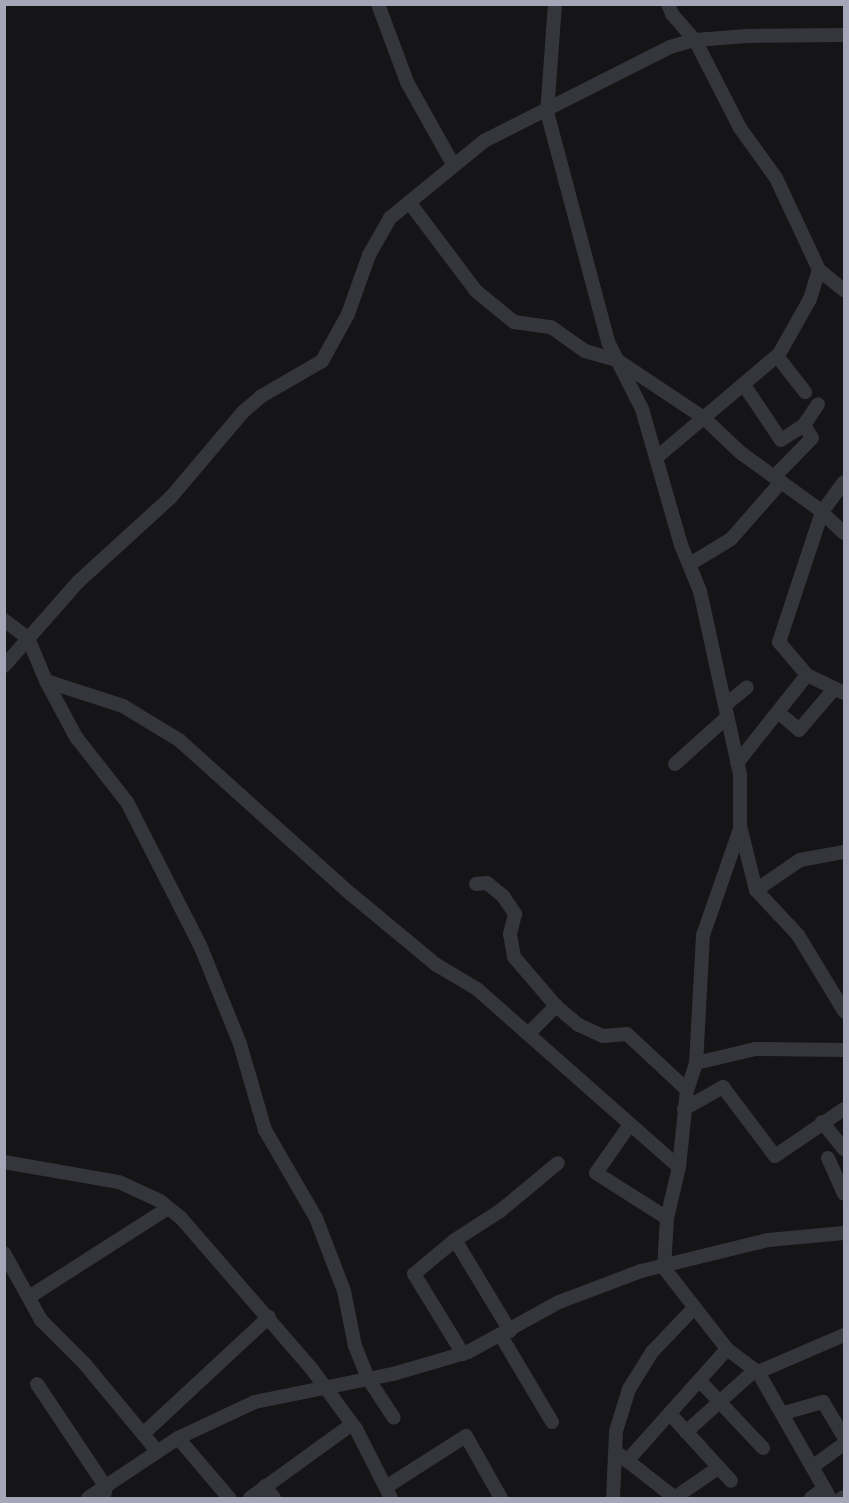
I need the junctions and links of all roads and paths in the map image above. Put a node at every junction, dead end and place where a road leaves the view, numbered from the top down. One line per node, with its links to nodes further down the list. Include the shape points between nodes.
1 (378, 4): 7 (street, via 407,82)
2 (555, 4): 6 (street)
3 (668, 4): 5 (street)
4 (844, 35): 5 (street, via 787,33)
5 (695, 39): 6 (street, via 670,47); 9 (street, via 740,128 776,178)
6 (547, 112): 7 (street, via 484,141); 12 (street, via 608,342)
7 (453, 166): 8 (street)
8 (408, 202): 12 (street, via 476,291 514,322 551,327 585,351); 25 (street, via 390,218 369,255 348,314 322,361 260,397 243,412 171,497 78,582)
9 (819, 270): 10 (street); 11 (street, via 810,299)
10 (844, 290)
11 (777, 356): 13 (street); 14 (street)
12 (617, 360): 16 (street); 18 (street, via 642,409)
13 (744, 385): 16 (street); 17 (street, via 781,440)
14 (805, 392)
15 (818, 404): 17 (street)
16 (704, 418): 18 (street); 19 (street, via 741,453)
17 (804, 425): 19 (street, via 812,438)
18 (656, 458): 23 (street)
19 (778, 479): 21 (street); 23 (street, via 731,539)
20 (844, 482): 21 (street)
21 (822, 512): 22 (street); 27 (street, via 779,642)
22 (844, 533)
23 (690, 564): 31 (street, via 700,591)
24 (4, 621): 25 (street)
25 (28, 638): 26 (street); 28 (street)
26 (4, 666)
27 (807, 675): 30 (street); 32 (street)
28 (46, 681): 41 (street, via 123,706 179,740 352,895 435,964 477,989); 69 (street, via 75,737 127,802 200,945 240,1044 265,1130 320,1229 344,1291 355,1346)
29 (747, 687): 31 (street)
30 (840, 690): 32 (street, via 799,730)
31 (725, 712): 33 (street); 34 (street)
32 (779, 713): 33 (street)
33 (737, 763): 35 (street)
34 (675, 764)
35 (740, 829): 38 (street); 43 (street, via 703,935)
36 (844, 852): 38 (street, via 800,861)
37 (476, 884): 39 (street, via 487,883 503,896 515,914 510,934 514,957)
38 (756, 890): 40 (street, via 798,935)
39 (555, 1006): 41 (street); 44 (street, via 579,1025 603,1036 627,1035)
40 (844, 1011)
41 (528, 1034): 48 (street)
42 (844, 1050): 43 (street, via 755,1049)
43 (696, 1063): 44 (street)
44 (687, 1090): 45 (street)
45 (684, 1109): 47 (street, via 723,1087 775,1156); 53 (street)
46 (844, 1109): 47 (street)
47 (822, 1122): 49 (street)
48 (629, 1126): 53 (street); 56 (street, via 596,1173)
49 (844, 1149)
50 (828, 1158): 54 (street)
51 (4, 1162): 55 (street, via 118,1182 142,1191)
52 (558, 1163): 58 (street, via 500,1211)
53 (679, 1167): 56 (street)
54 (843, 1185)
55 (168, 1208): 61 (street); 63 (street)
56 (667, 1218): 60 (street)
57 (844, 1233): 60 (street, via 768,1240)
58 (455, 1240): 64 (street); 67 (street, via 414,1274)
59 (4, 1253): 61 (street)
60 (664, 1268): 62 (street); 64 (street, via 641,1271 559,1302)
61 (29, 1297): 80 (street, via 41,1320 84,1363)
62 (694, 1308): 66 (street); 86 (street, via 652,1352 629,1389 616,1431)
63 (269, 1317): 72 (street); 80 (street)
64 (505, 1334): 67 (street); 77 (street)
65 (844, 1335): 68 (street)
66 (727, 1349): 68 (street); 70 (street)
67 (463, 1354): 69 (street)
68 (757, 1371): 73 (street); 74 (street)
69 (369, 1380): 72 (street); 76 (street)
70 (700, 1381): 73 (street); 75 (street)
71 (37, 1384): 92 (street)
72 (324, 1387): 78 (street); 82 (street, via 255,1402)
73 (720, 1401): 79 (street); 84 (street)
74 (784, 1413): 81 (street, via 823,1402); 88 (street)
75 (671, 1415): 79 (street); 87 (street)
76 (394, 1418)
77 (552, 1422)
78 (351, 1425): 91 (street); 93 (street, via 373,1456)
79 (686, 1432): 89 (street)
80 (143, 1434): 85 (street)
81 (844, 1437)
82 (178, 1438): 85 (street); 96 (street)
83 (844, 1444): 88 (street)
84 (763, 1448)
85 (157, 1451): 92 (street)
86 (615, 1452): 87 (street); 100 (street)
87 (627, 1461): 101 (street)
88 (812, 1467): 94 (street)
89 (718, 1468): 90 (street); 101 (street)
90 (731, 1482)
91 (265, 1486): 97 (street); 98 (street)
92 (105, 1493): 95 (street)
93 (389, 1493): 99 (street, via 466,1436)
94 (827, 1494): 102 (street)
95 (88, 1498)
96 (229, 1498)
97 (250, 1498)
98 (274, 1498)
99 (501, 1498)
100 (613, 1498)
101 (674, 1498)
102 (811, 1498)

